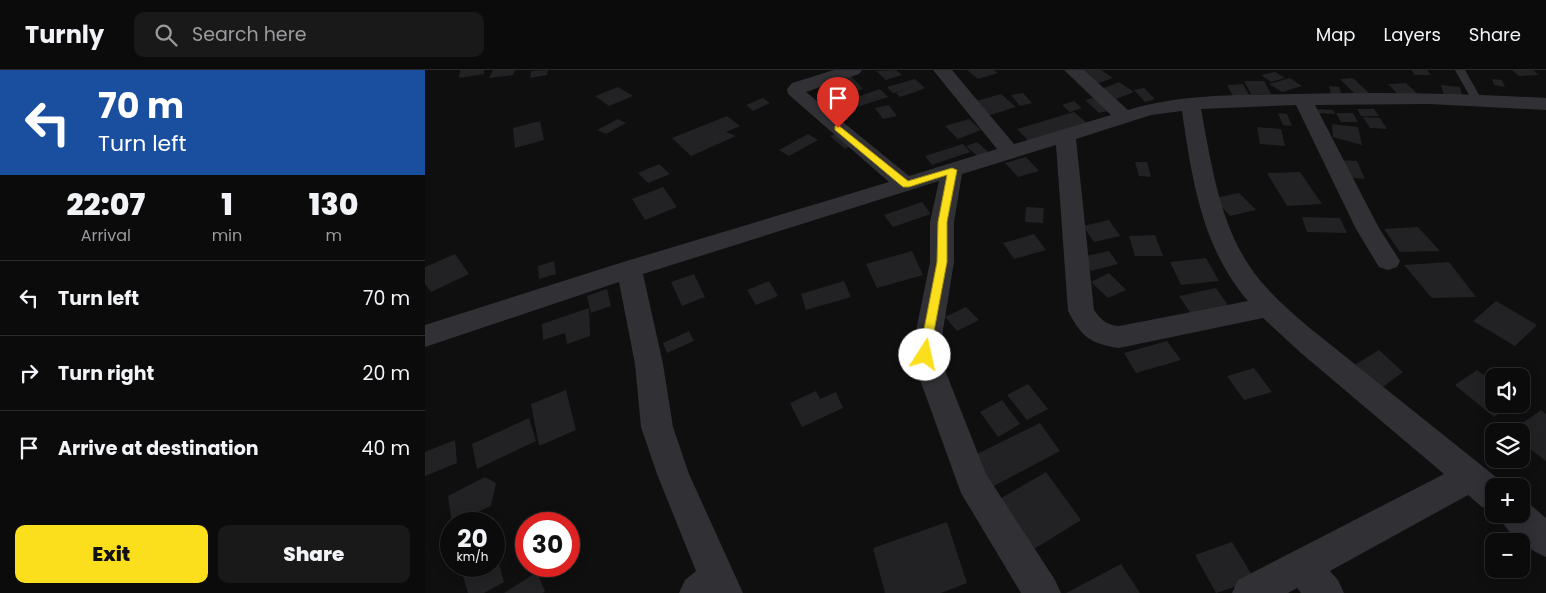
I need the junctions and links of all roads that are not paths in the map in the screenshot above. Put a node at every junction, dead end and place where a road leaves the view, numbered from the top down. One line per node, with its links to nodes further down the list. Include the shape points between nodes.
1 (853, 70): 13 (street, via 799,87 797,94)
2 (942, 70): 11 (street)
3 (1073, 70): 9 (street)
4 (1460, 70): 6 (lane)
5 (1303, 99): 6 (street); 7 (street); 14 (street, via 1368,229)
6 (1477, 100): 8 (street)
7 (1191, 104): 9 (street); 16 (street, via 1204,187 1217,228 1232,259)
8 (1546, 104)
9 (1124, 116): 10 (street)
10 (1065, 135): 11 (street); 16 (street, via 1081,311 1089,326 1103,335 1119,336)
11 (1010, 152): 12 (street)
12 (952, 170): 13 (street); 23 (street, via 942,222 942,262 925,355 973,482)
13 (906, 185): 15 (street)
14 (1388, 261)
15 (629, 269): 17 (street); 22 (street, via 649,364 657,427)
16 (1269, 307): 18 (street)
17 (425, 336)
18 (1482, 486): 21 (street)
19 (1526, 523): 20 (street)
20 (1546, 540)
21 (1301, 566): 24 (street); 25 (street)
22 (713, 588)
23 (1042, 593)
24 (1251, 593)
25 (1325, 593)

